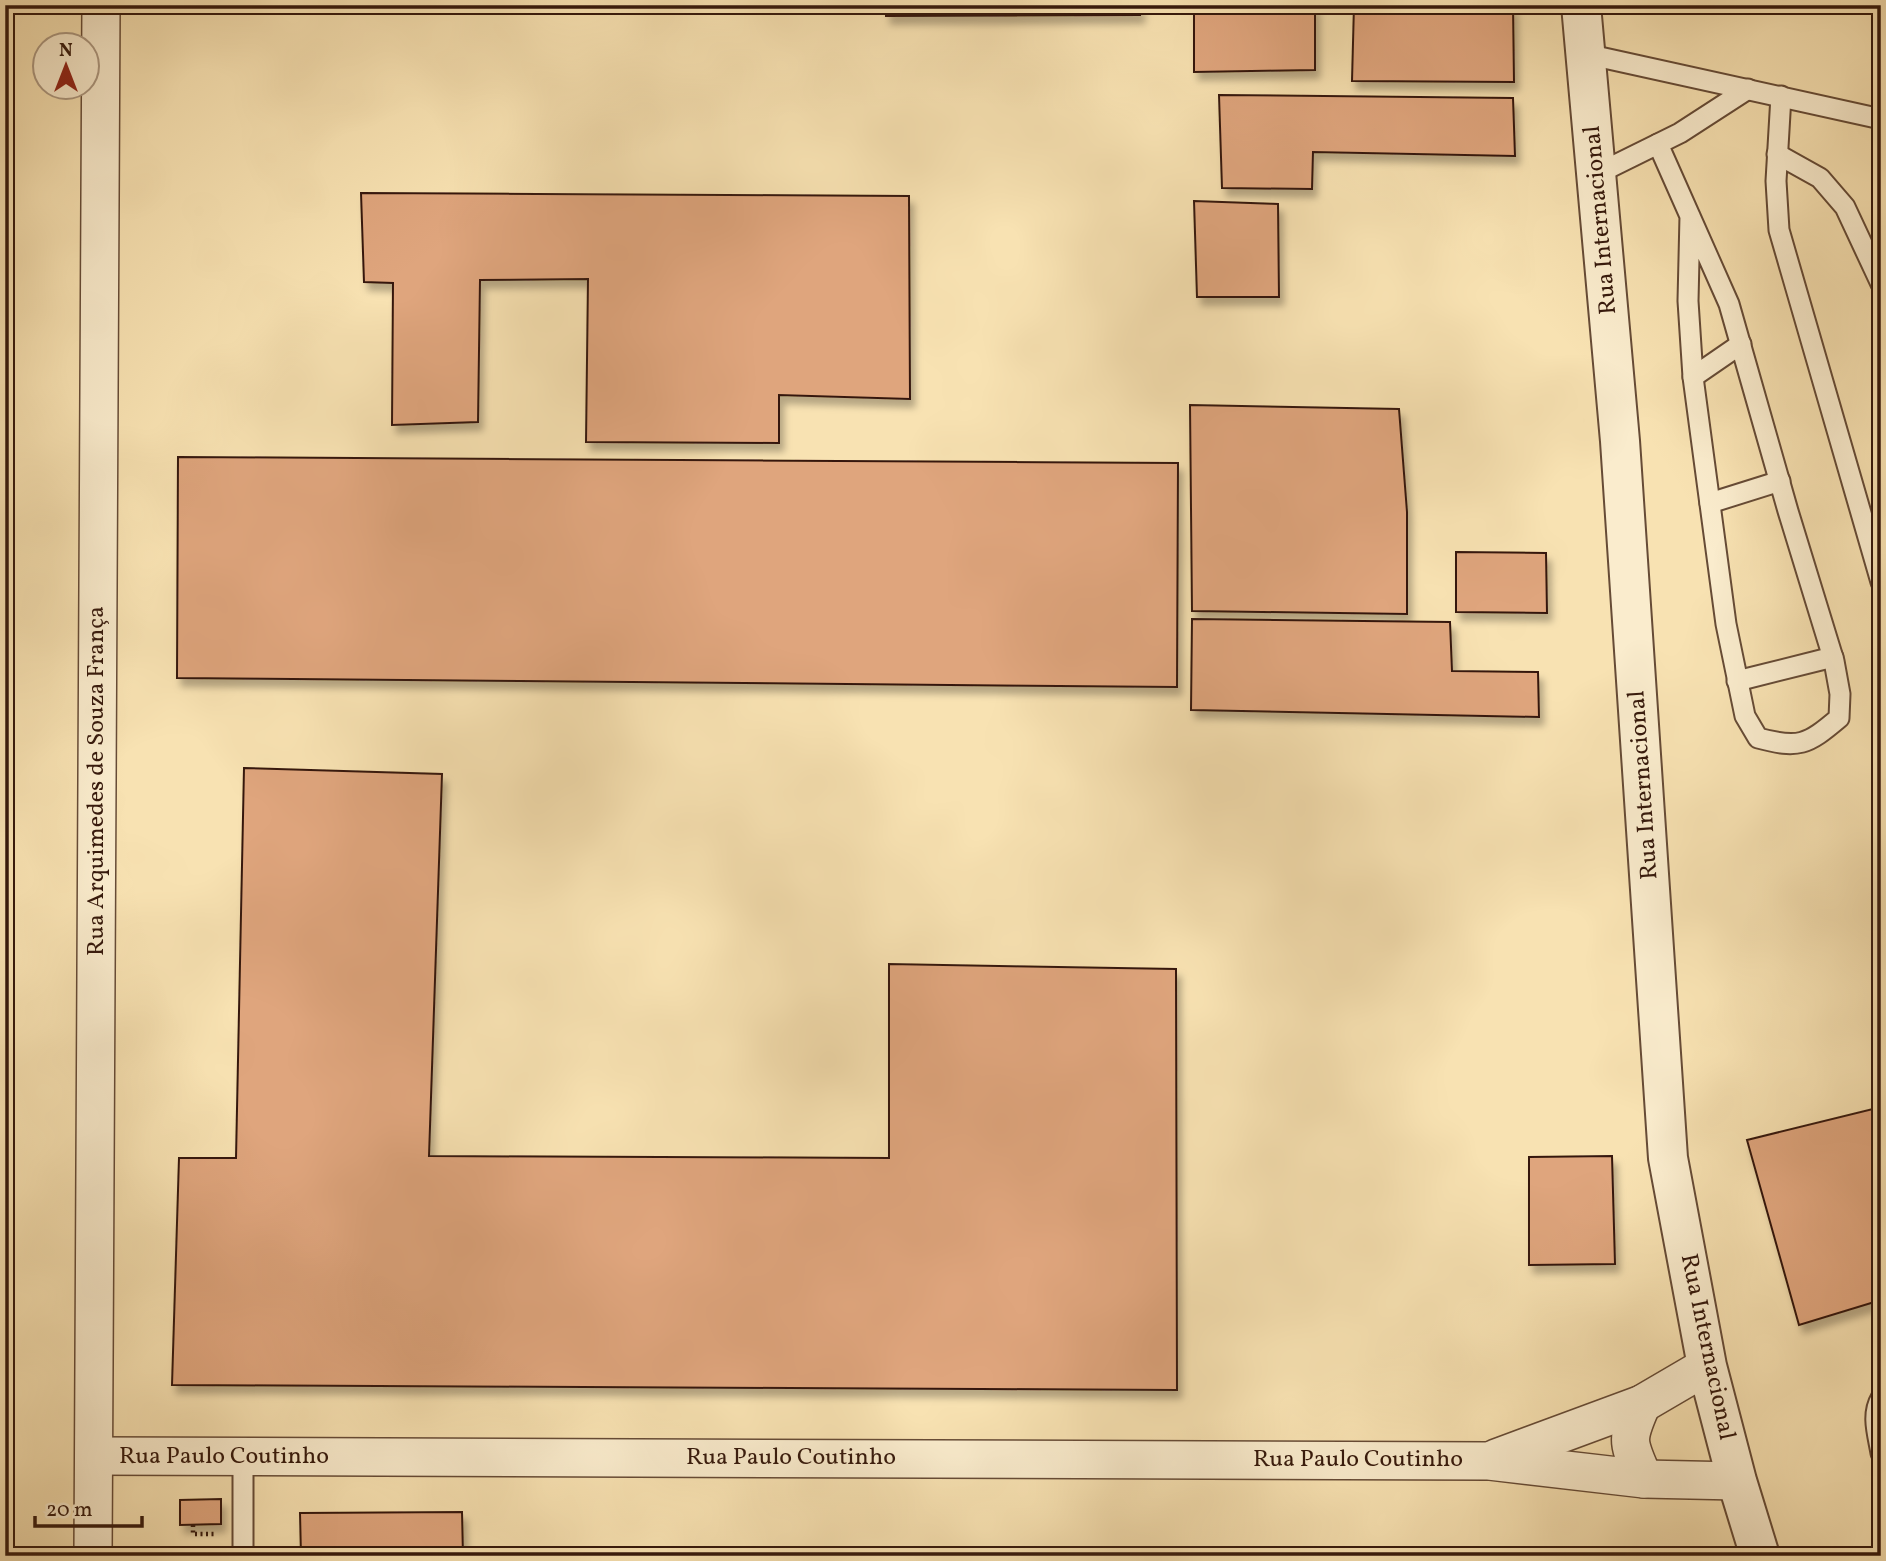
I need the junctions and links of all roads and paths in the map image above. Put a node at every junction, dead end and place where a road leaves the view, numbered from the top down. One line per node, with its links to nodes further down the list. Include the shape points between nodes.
1 (101, 5): 23 (street, Rua Arquimedes de Souza França)
2 (1581, 5): 3 (street, Rua Internacional)
3 (1586, 54): 4 (lane); 9 (street, Rua Internacional)
4 (1748, 89): 5 (lane); 7 (lane)
5 (1781, 96): 6 (lane); 8 (lane)
6 (1881, 119)
7 (1658, 144): 9 (lane); 10 (lane)
8 (1777, 154): 11 (lane, via 1820,178 1845,207); 16 (lane, via 1779,230)
9 (1597, 174): 19 (street, Rua Internacional, via 1620,441 1668,1158)
10 (1690, 216): 12 (lane, via 1729,304); 13 (lane, via 1688,301)
11 (1880, 280)
12 (1741, 344): 13 (lane); 14 (lane)
13 (1693, 377): 15 (lane)
14 (1780, 481): 15 (lane); 17 (lane)
15 (1710, 503): 18 (lane)
16 (1881, 582)
17 (1833, 657): 18 (lane); 18 (lane, via 1839,718 1813,740 1783,745 1758,738 1745,716)
18 (1737, 681)
19 (1707, 1366): 21 (street, Rua Paulo Coutinho); 27 (street, Rua Internacional)
20 (1881, 1398): 22 (lane, via 1875,1423)
21 (1642, 1404): 25 (street, Rua Paulo Coutinho); 26 (street, via 1629,1438)
22 (1881, 1453)
23 (94, 1456): 24 (street, Rua Paulo Coutinho); 30 (street, Rua Arquimedes de Souza França)
24 (243, 1457): 25 (street, Rua Paulo Coutinho); 31 (lane)
25 (1489, 1461): 26 (street, Rua Paulo Coutinho)
26 (1644, 1479): 27 (street, Rua Paulo Coutinho)
27 (1737, 1481): 32 (street, Rua Internacional)
28 (193, 1525): 29 (path, via 193,1534 215,1534)
29 (215, 1544)
30 (93, 1556)
31 (243, 1556)
32 (1760, 1556)

